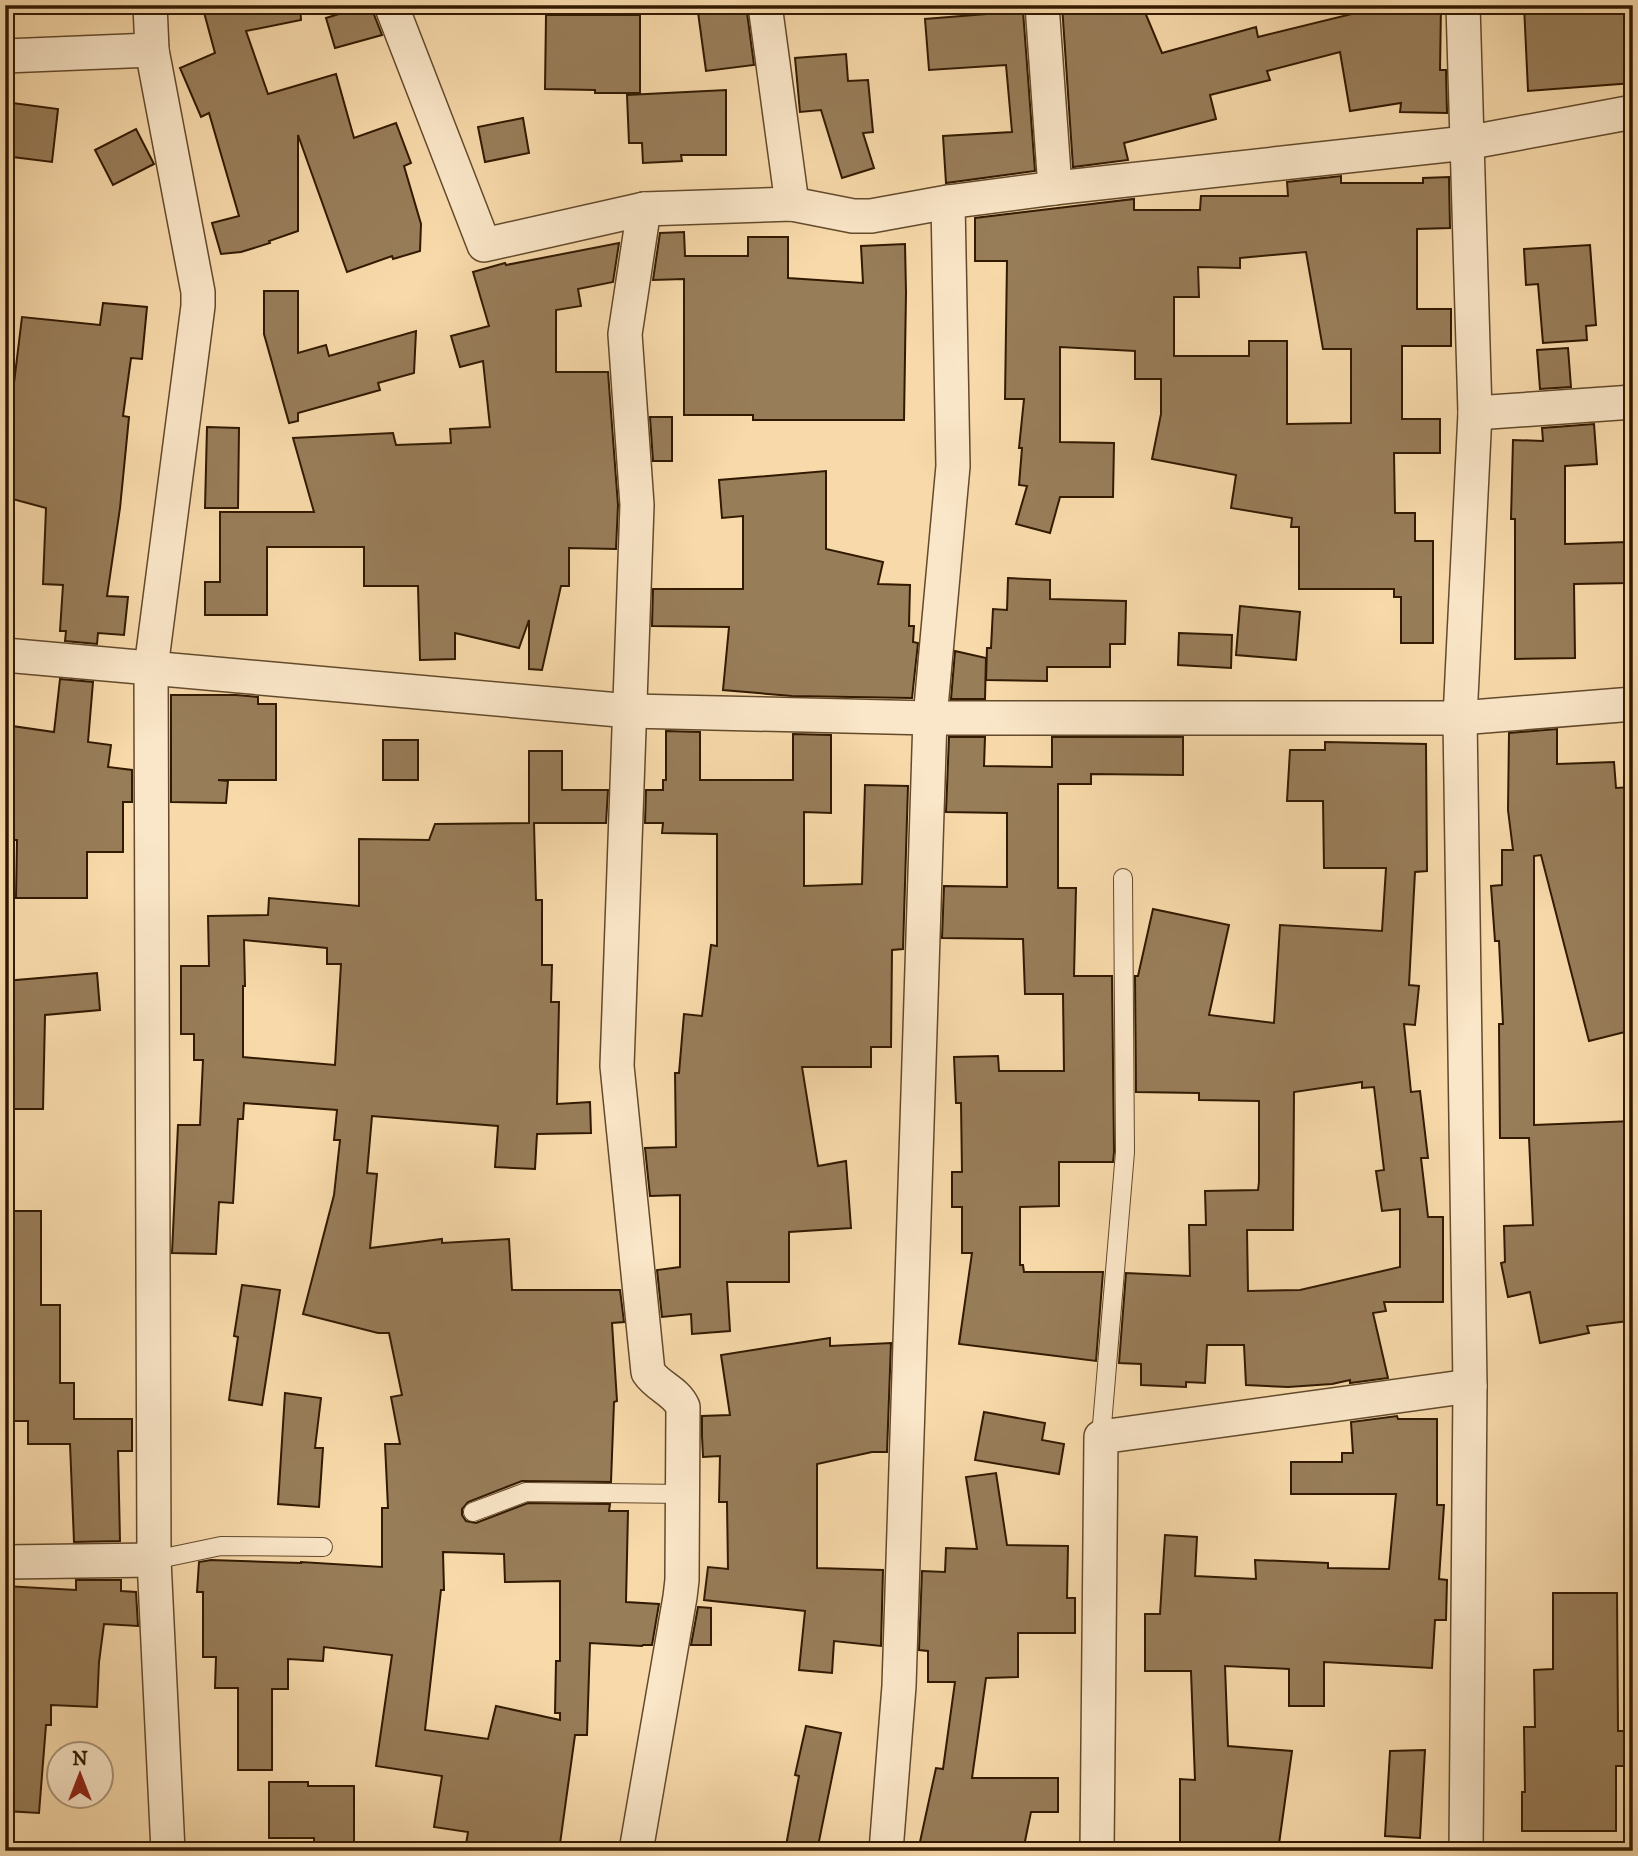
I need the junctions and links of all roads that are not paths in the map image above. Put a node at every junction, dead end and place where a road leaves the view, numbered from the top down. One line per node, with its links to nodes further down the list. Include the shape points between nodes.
1 (150, 5): 6 (street)
2 (391, 5): 13 (street, via 484,245)
3 (765, 5): 12 (street)
4 (1042, 5): 10 (street)
5 (1463, 5): 9 (street)
6 (152, 50): 7 (street); 17 (street, via 198,306)
7 (5, 56)
8 (1633, 112): 9 (street)
9 (1466, 143): 10 (street); 15 (street)
10 (1055, 188): 11 (street)
11 (948, 202): 12 (street, via 871,216); 20 (street, via 953,466)
12 (792, 204): 13 (street)
13 (644, 209): 19 (street, via 625,334 637,505)
14 (1633, 402): 15 (street)
15 (1475, 413): 21 (street)
16 (5, 655): 17 (street)
17 (151, 668): 19 (street); 28 (street)
18 (1633, 704): 21 (street)
19 (630, 711): 20 (street); 25 (street, via 617,1066 648,1373 683,1407)
20 (930, 718): 21 (street); 32 (street, via 899,1686)
21 (1460, 718): 23 (street)
22 (1123, 878): 24 (lane, via 1125,1152)
23 (1470, 1386): 24 (street); 34 (street)
24 (1101, 1437): 33 (street)
25 (683, 1494): 26 (lane, via 526,1492); 31 (street, via 680,1597)
26 (472, 1512)
27 (323, 1547): 28 (lane, via 221,1546)
28 (154, 1560): 29 (street); 30 (street)
29 (5, 1562)
30 (168, 1851)
31 (636, 1851)
32 (886, 1851)
33 (1097, 1851)
34 (1466, 1851)

